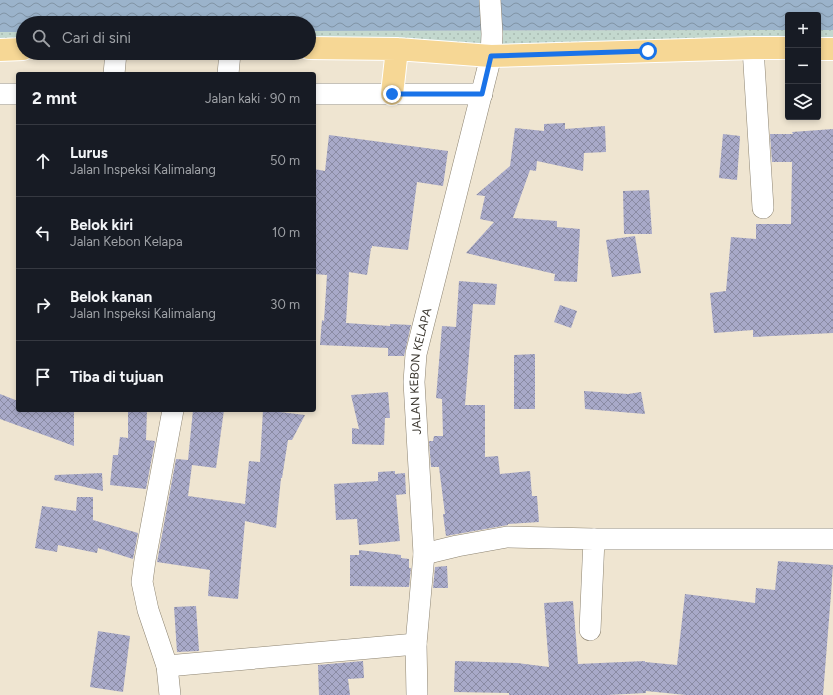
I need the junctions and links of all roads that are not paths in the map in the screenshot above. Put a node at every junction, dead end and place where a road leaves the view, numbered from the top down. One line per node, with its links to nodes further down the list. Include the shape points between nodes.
1 (490, 0): 2 (street, JALAN KEBON KELAPA)
2 (491, 45): 4 (main road); 6 (main road); 19 (street, JALAN KEBON KELAPA)
3 (316, 48): 6 (main road)
4 (753, 48): 5 (main road); 20 (street)
5 (785, 48)
6 (397, 49): 18 (main road)
7 (821, 49): 8 (main road)
8 (833, 49)
9 (0, 50): 10 (main road)
10 (16, 50)
11 (115, 60): 13 (street)
12 (229, 60): 14 (street)
13 (114, 72)
14 (228, 72)
15 (0, 94): 16 (street)
16 (16, 94)
17 (316, 94): 18 (street)
18 (392, 94): 19 (street)
19 (482, 94): 24 (street, JALAN KEBON KELAPA, via 416,354 414,382)
20 (763, 208)
21 (173, 412): 27 (street, via 142,582 148,610)
22 (594, 539): 23 (street); 24 (street, via 507,537); 25 (street)
23 (833, 539)
24 (424, 554): 26 (street, JALAN KEBON KELAPA)
25 (590, 630)
26 (416, 644): 27 (street); 29 (street, JALAN KEBON KELAPA)
27 (167, 666): 28 (street)
28 (170, 695)
29 (417, 695)

